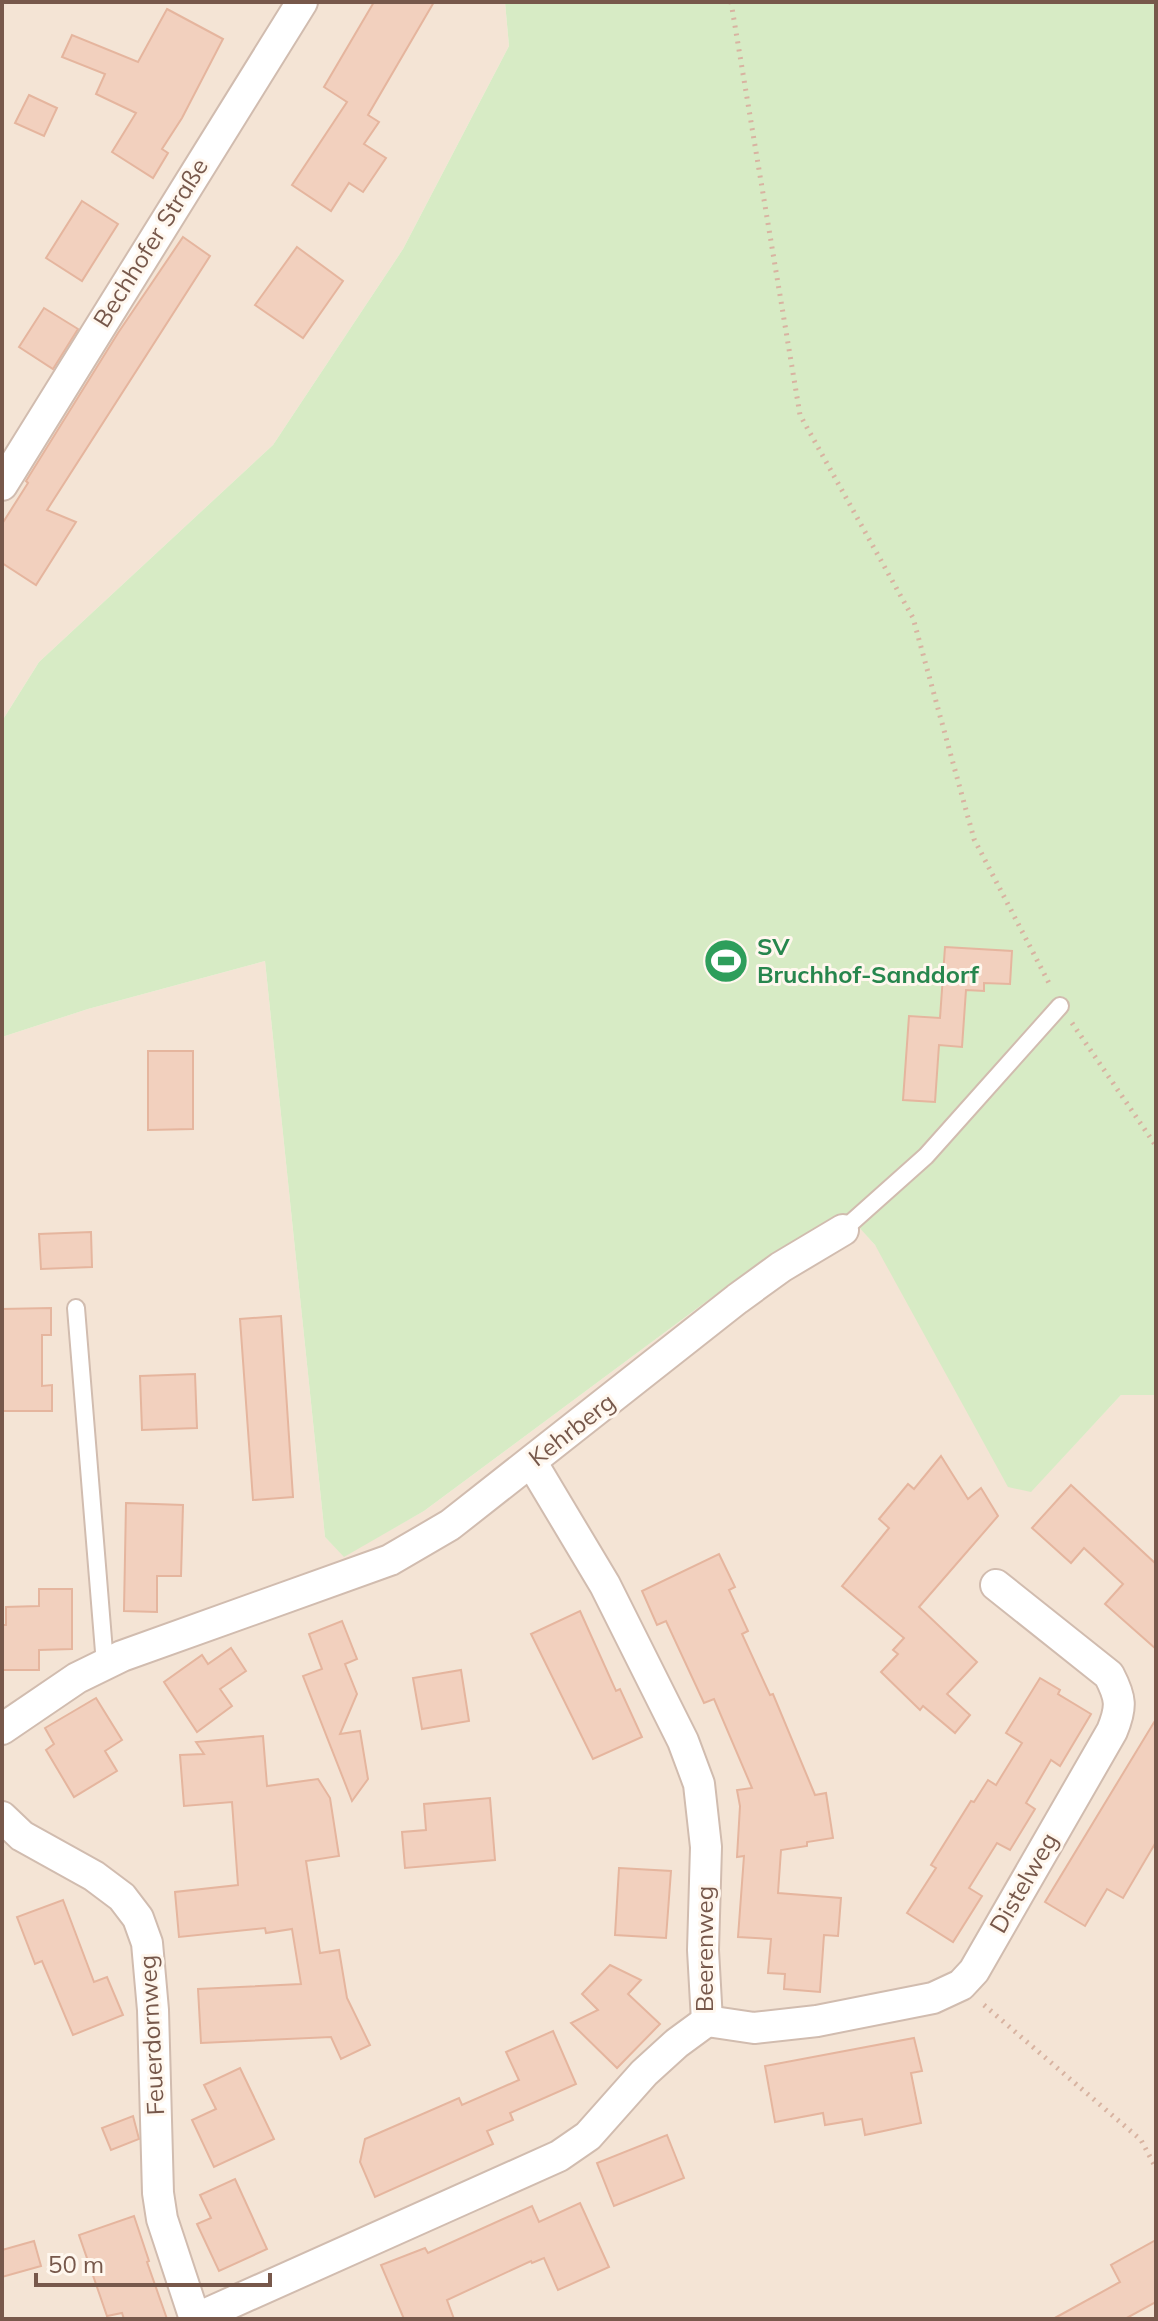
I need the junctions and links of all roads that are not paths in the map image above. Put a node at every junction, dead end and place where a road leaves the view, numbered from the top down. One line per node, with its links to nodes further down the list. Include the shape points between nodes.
1 (302, 2): 2 (street, Bechhofer Straße)
2 (2, 485)
3 (1060, 1006): 4 (lane, Kehrberg, via 926,1156)
4 (843, 1230): 6 (street, Kehrberg, via 737,1299)
5 (76, 1308): 8 (lane)
6 (532, 1463): 8 (street, Kehrberg, via 450,1525 390,1560); 11 (street, Beerenweg, via 605,1585 699,1784 706,1847)
7 (996, 1585): 11 (street, Distelweg, via 1109,1675 1120,1712 974,1971 961,1985 933,1998 817,2021 754,2028)
8 (105, 1664): 9 (street, Kehrberg)
9 (2, 1729)
10 (2, 1817): 12 (street, Feuerdornweg, via 22,1836 94,1876 122,1897 138,1918 147,1943 153,2010 160,2206)
11 (707, 2021): 12 (street, Beerenweg, via 644,2073 588,2136 559,2156)
12 (195, 2319)

